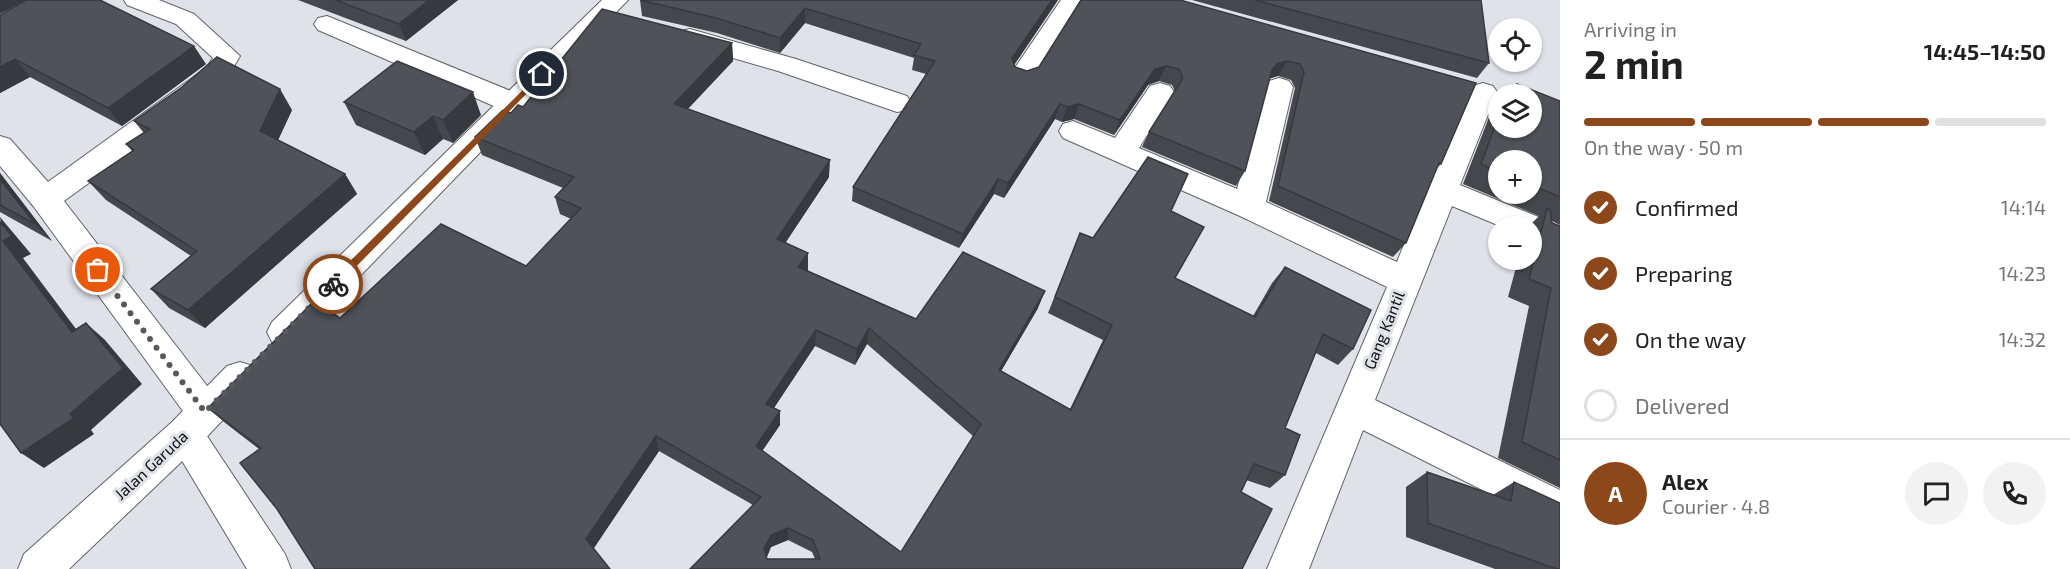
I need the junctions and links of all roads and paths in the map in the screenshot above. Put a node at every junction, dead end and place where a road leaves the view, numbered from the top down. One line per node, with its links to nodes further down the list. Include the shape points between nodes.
1 (136, 0): 16 (street, via 185,19 226,56 216,74 185,99)
2 (1073, 0): 6 (street)
3 (615, 13): 10 (street, Jalan Garuda)
4 (327, 24): 10 (street)
5 (665, 31): 11 (street, via 787,65)
6 (1023, 75)
7 (1279, 87): 17 (street, via 1251,194)
8 (1481, 91): 15 (street, Gang Kantil)
9 (1160, 92): 14 (street)
10 (513, 103): 23 (street, Jalan Garuda)
11 (897, 103)
12 (1073, 131): 14 (street)
13 (0, 146): 16 (street)
14 (1121, 152): 17 (street)
15 (1441, 189): 18 (street); 21 (street, Gang Kantil)
16 (45, 199): 23 (street)
17 (1251, 208): 21 (street)
18 (1505, 216)
19 (1542, 232): 20 (street)
20 (1560, 239)
21 (1404, 280): 22 (street, Gang Kantil)
22 (1353, 407): 24 (street); 27 (street, Gang Kantil)
23 (195, 423): 25 (street, Jalan Garuda); 26 (street)
24 (1560, 510)
25 (39, 569)
26 (270, 569)
27 (1288, 569)

